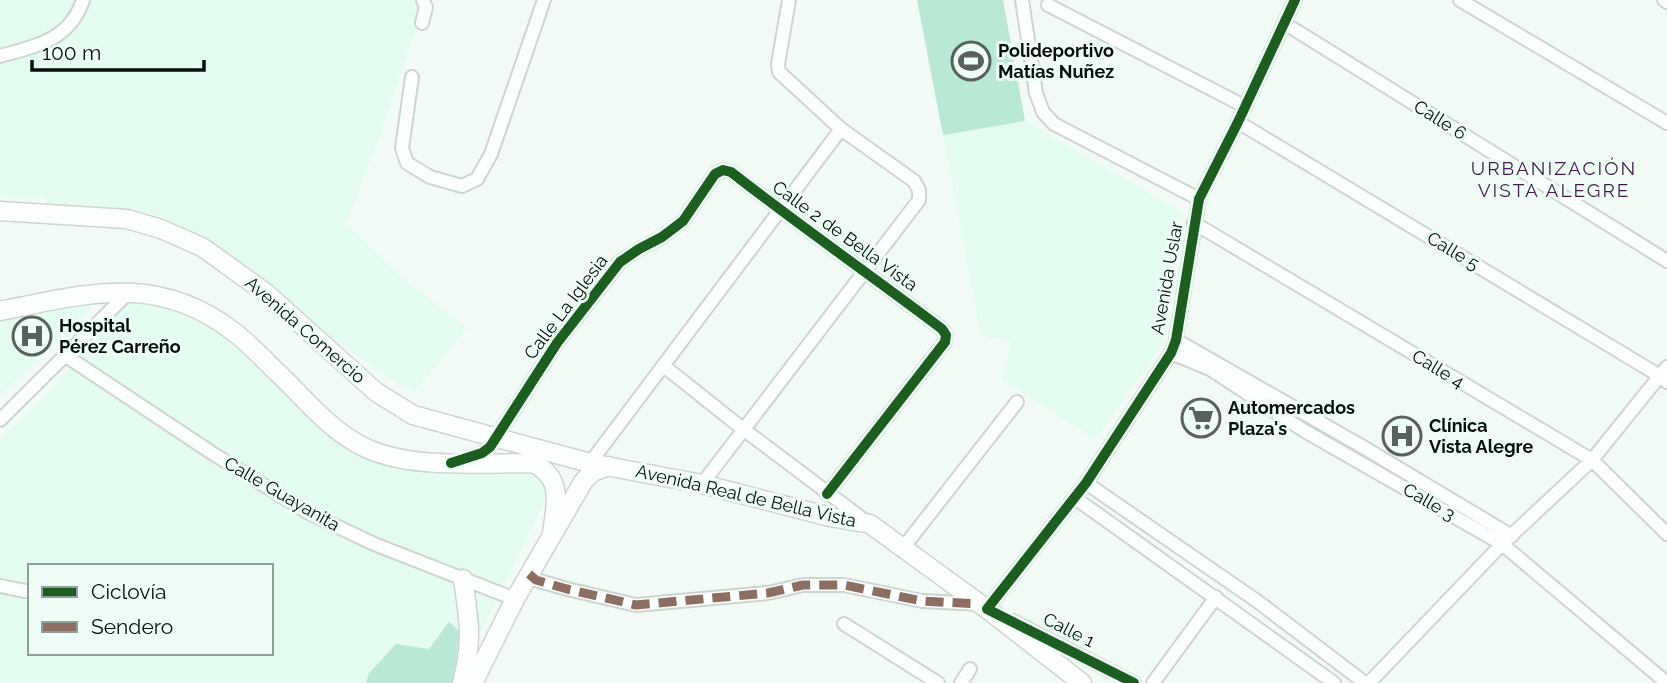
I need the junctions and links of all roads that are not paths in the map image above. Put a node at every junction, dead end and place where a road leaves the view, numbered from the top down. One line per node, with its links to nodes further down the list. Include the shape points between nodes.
1 (83, 0): 11 (street, via 71,24 56,38)
2 (423, 0): 9 (street)
3 (544, 0): 12 (street, via 491,154 469,184 430,177 407,163 402,148)
4 (789, 0): 16 (street, via 779,72)
5 (1022, 0): 18 (street, via 1043,112 1054,124)
6 (1295, 0): 10 (street, Avenida Uslar)
7 (1460, 0): 15 (street)
8 (1048, 5): 13 (street)
9 (422, 23)
10 (1284, 23): 13 (street, Avenida Uslar); 22 (street, Calle 6)
11 (0, 56)
12 (412, 77)
13 (1244, 106): 14 (street, Avenida Uslar)
14 (1238, 122): 18 (street, Avenida Uslar); 30 (street, Calle 5)
15 (1667, 123)
16 (841, 129): 19 (street); 23 (street, via 914,181 919,190 919,201)
17 (715, 174): 19 (street, Calle 2 de Bella Vista, via 731,172); 34 (street, Calle La Iglesia, via 683,220 620,262 557,343)
18 (1199, 199): 21 (street, Avenida Uslar)
19 (779, 210): 23 (street, Calle 2 de Bella Vista); 29 (street)
20 (0, 211): 34 (main road, Avenida Comercio, via 127,219 186,239 248,278 384,397 413,415)
21 (1194, 223): 26 (street, Avenida Uslar); 35 (street, Calle 4)
22 (1667, 261)
23 (866, 271): 33 (street); 41 (street, Calle 2 de Bella Vista, via 942,329 945,342)
24 (131, 291): 25 (main road); 28 (street); 36 (main road, via 188,304 236,333 332,425 361,446 379,454)
25 (0, 311)
26 (1176, 340): 27 (street, Avenida Uslar); 46 (street, Calle 3, via 1363,447)
27 (1171, 353): 39 (street, Avenida Uslar); 46 (street, Calle 3, via 1210,369 1303,430)
28 (66, 356): 32 (street); 49 (street, Calle Guayanita, via 307,512)
29 (664, 367): 33 (street); 37 (street)
30 (1665, 375): 35 (street)
31 (1017, 402): 47 (street)
32 (0, 420)
33 (743, 429): 40 (street); 41 (street)
34 (494, 438): 36 (street, Calle La Iglesia, via 482,453); 37 (main road, Avenida Comercio)
35 (1592, 460): 45 (street, Calle 4); 46 (street)
36 (451, 463): 44 (main road, via 533,463 542,467 556,488)
37 (590, 463): 38 (main road, Avenida Comercio)
38 (609, 466): 40 (main road, Avenida Real de Bella Vista); 44 (main road, via 587,476)
39 (1086, 483): 42 (street, Avenida Uslar); 65 (street)
40 (702, 484): 43 (main road, Avenida Real de Bella Vista)
41 (827, 494): 43 (street)
42 (1075, 498): 52 (street); 54 (street, Avenida Uslar)
43 (870, 524): 47 (main road, Avenida Real de Bella Vista)
44 (552, 533): 48 (main road)
45 (1667, 534)
46 (1507, 540): 65 (street); 66 (street, Calle 3)
47 (904, 548): 54 (main road, Avenida Real de Bella Vista)
48 (529, 574): 53 (main road); 54 (street, via 536,580 636,605 768,593 803,585 844,585)
49 (463, 579): 53 (street, Calle Guayanita); 58 (main road, via 470,644)
50 (0, 586): 51 (street)
51 (24, 592)
52 (1216, 597): 63 (street); 64 (street)
53 (515, 600): 57 (main road)
54 (983, 606): 61 (main road, Avenida Real de Bella Vista); 62 (street, Calle 1)
55 (844, 624): 59 (street)
56 (970, 669): 60 (street)
57 (480, 678)
58 (462, 683)
59 (938, 683)
60 (961, 683)
61 (1082, 683)
62 (1134, 683)
63 (1153, 683)
64 (1334, 683)
65 (1367, 683)
66 (1667, 683)

